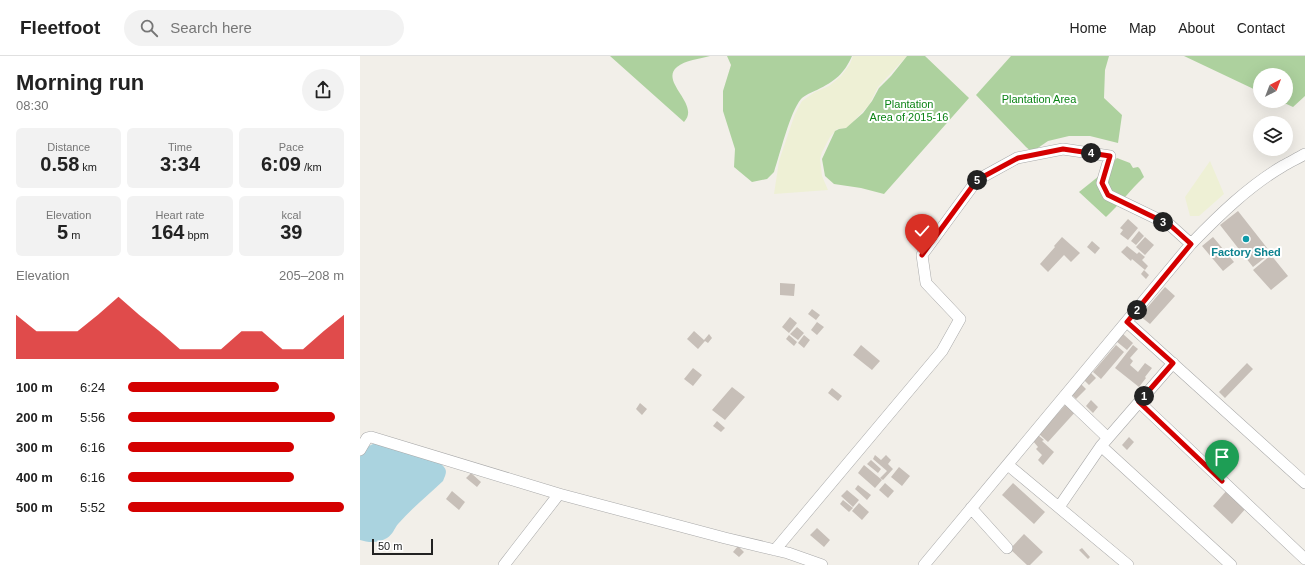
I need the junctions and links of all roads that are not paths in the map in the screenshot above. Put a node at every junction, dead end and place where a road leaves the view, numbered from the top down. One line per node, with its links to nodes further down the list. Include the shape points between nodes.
1 (1305, 154): 2 (street, via 1260,182)
2 (1191, 244): 3 (street); 15 (street, via 1170,225 1108,195 1102,183 1110,156 1063,149 1018,158 977,180 922,255 926,283 960,319 942,351)
3 (1127, 322): 4 (street); 5 (street)
4 (1173, 363): 6 (street); 10 (street)
5 (1065, 397): 7 (street); 9 (street)
6 (1139, 402): 7 (street); 16 (street)
7 (1105, 442): 12 (street); 21 (street)
8 (360, 450): 11 (street, via 367,438 371,437)
9 (1008, 465): 12 (street); 13 (street)
10 (1305, 483)
11 (559, 494): 15 (street); 17 (street)
12 (1059, 507): 20 (street)
13 (972, 508): 14 (street); 19 (street)
14 (1007, 548)
15 (775, 550): 18 (street)
16 (1305, 559)
17 (504, 565)
18 (822, 565)
19 (924, 565)
20 (1128, 565)
21 (1232, 565)

